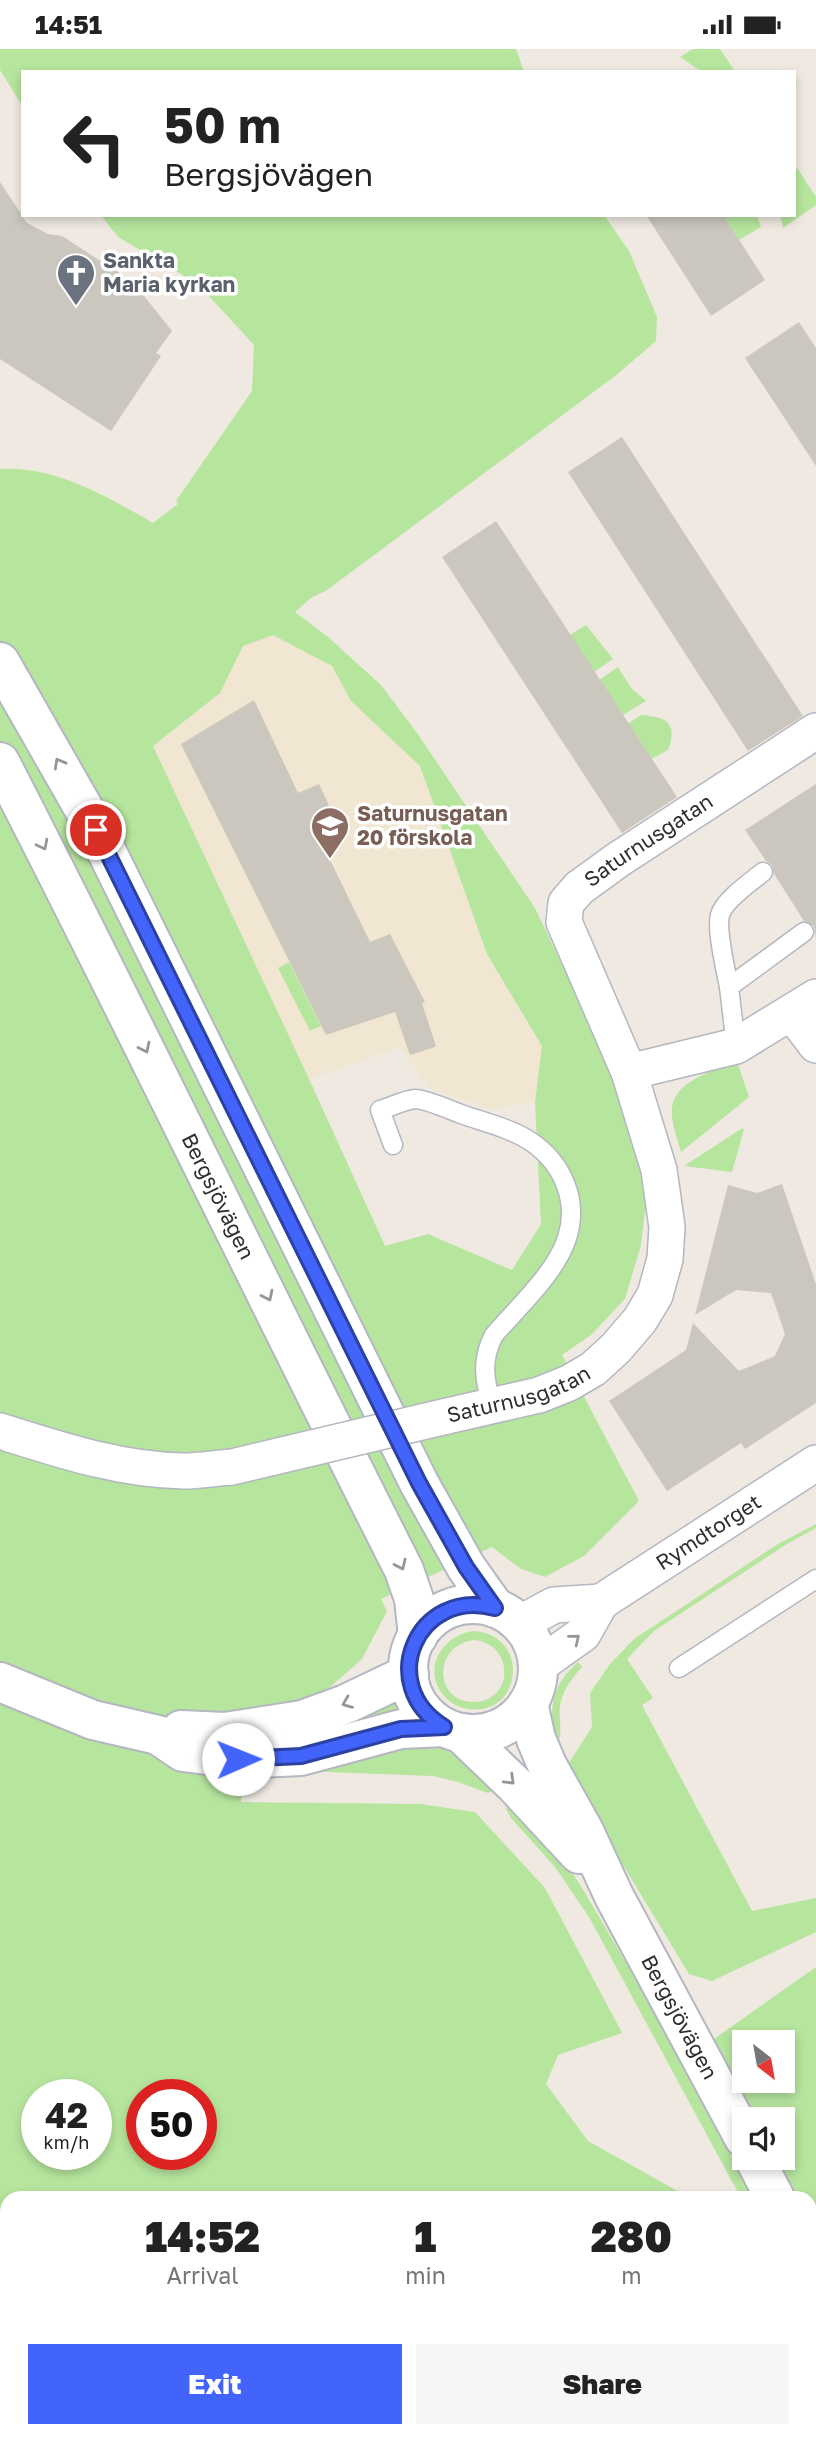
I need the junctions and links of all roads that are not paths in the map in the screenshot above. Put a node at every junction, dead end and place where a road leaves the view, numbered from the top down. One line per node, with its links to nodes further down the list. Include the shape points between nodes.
1 (0, 662): 17 (street, one-way to 1, via 466,1567 419,1483 96,830)
2 (816, 731): 10 (street, Saturnusgatan, via 619,859 566,903 564,922 571,944)
3 (0, 762): 18 (street, Bergsjövägen, one-way to 18, via 404,1570 414,1599)
4 (763, 872): 6 (lane, via 731,899 720,915)
5 (804, 932): 6 (lane)
6 (729, 987): 9 (lane)
7 (804, 1005): 8 (street); 9 (street)
8 (816, 1045)
9 (736, 1046): 10 (street)
10 (629, 1072): 12 (street, Saturnusgatan, via 659,1170 667,1227 665,1259 655,1294 640,1320 593,1369 539,1395)
11 (393, 1145): 12 (lane, via 380,1110 416,1099 530,1141 566,1183 571,1214 559,1256 486,1350 484,1368)
12 (492, 1405): 13 (street, Saturnusgatan, bridge, via 232,1467 185,1471 76,1455)
13 (0, 1431)
14 (816, 1462): 16 (street, Rymdtorget)
15 (816, 1579): 20 (lane)
16 (601, 1602): 17 (street, Rymdtorget, via 554,1605); 19 (street, Rymdtorget, one-way to 16, via 583,1634)
17 (507, 1616): 18 (street, via 466,1605 430,1621); 19 (street, via 533,1643)
18 (418, 1636): 21 (street, Bergsjövägen)
19 (538, 1666): 23 (street, Bergsjövägen)
20 (679, 1668)
21 (409, 1674): 24 (street, Bergsjövägen, via 419,1705); 25 (street, one-way to 25, via 302,1720 225,1732 186,1729)
22 (0, 1682): 25 (street, via 93,1720)
23 (528, 1703): 24 (street, via 499,1729 481,1734); 26 (street, Bergsjövägen, via 547,1765)
24 (452, 1730): 25 (street, via 401,1729 301,1756 238,1759 183,1752); 26 (street, Bergsjövägen, one-way to 26, via 524,1794)
25 (158, 1735)
26 (614, 1896): 27 (street, Bergsjövägen)
27 (732, 2116)
28 (760, 2170): 29 (street)
29 (771, 2191)

